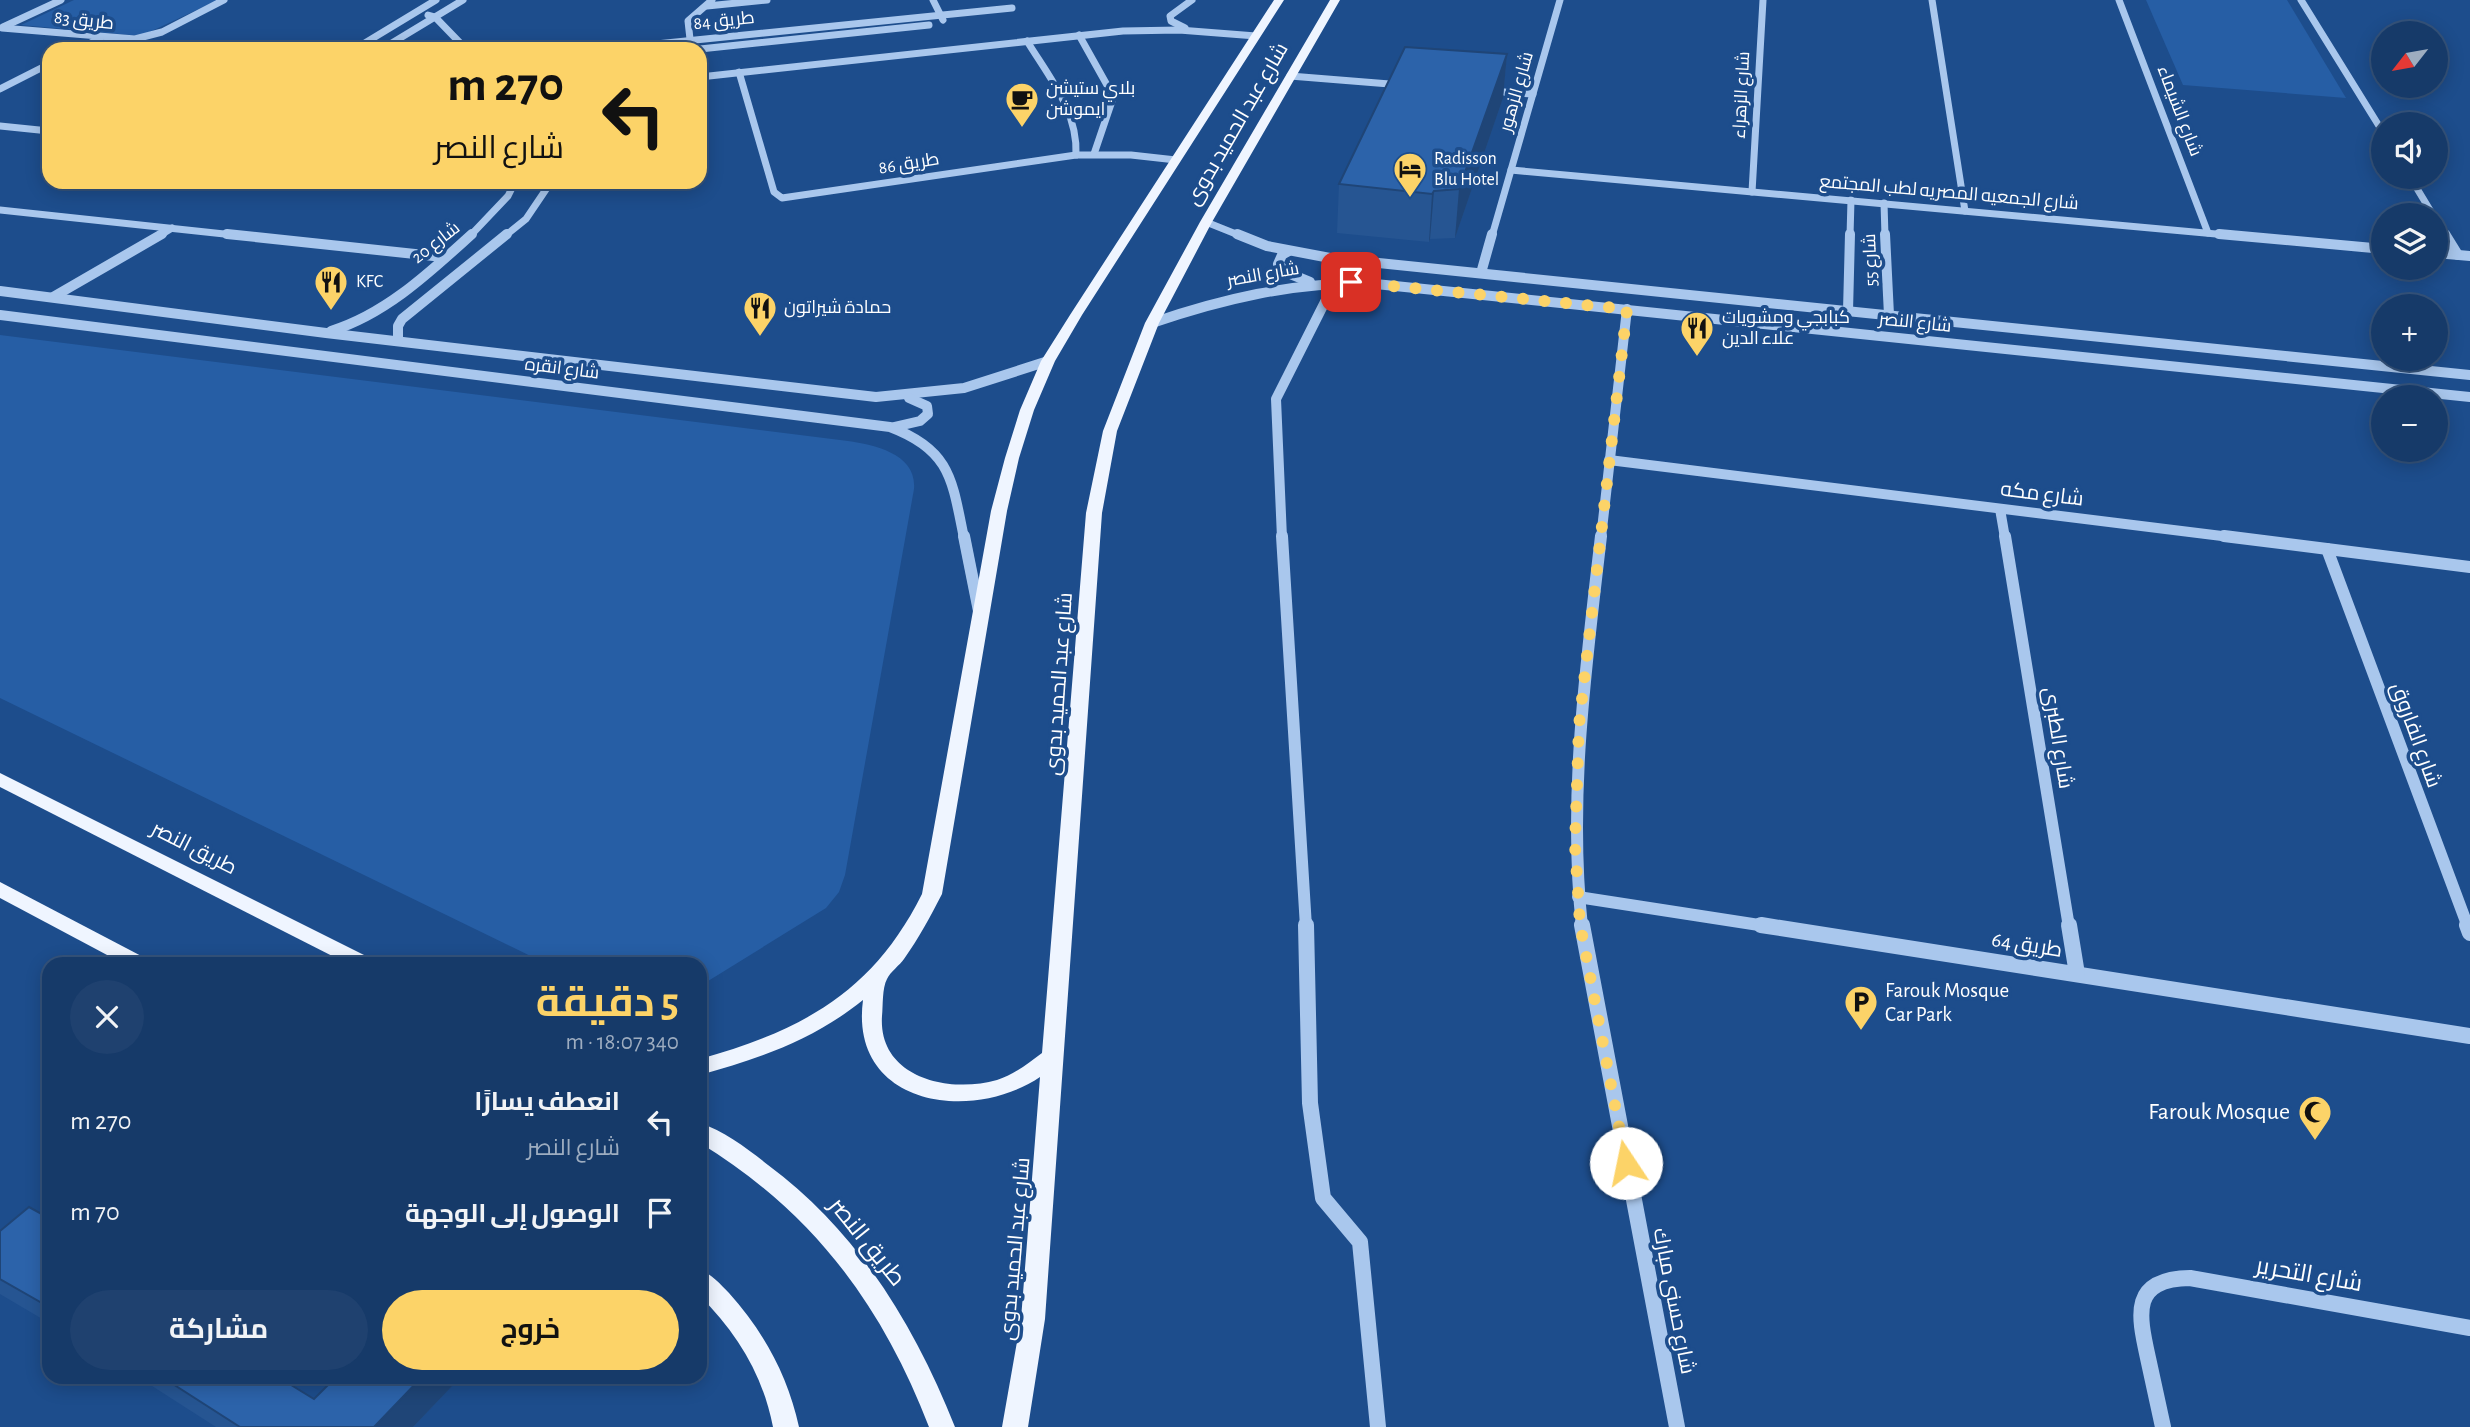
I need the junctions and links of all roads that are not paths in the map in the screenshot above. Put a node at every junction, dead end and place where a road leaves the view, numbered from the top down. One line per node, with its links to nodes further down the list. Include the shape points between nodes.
1 (61, 0): 21 (street)
2 (224, 0): 25 (street, طريق 83, via 162,32 128,40)
3 (436, 0): 17 (street)
4 (463, 0): 19 (street)
5 (767, 0): 15 (street)
6 (933, 0): 18 (street)
7 (1192, 0): 22 (street, via 1170,16 1171,21)
8 (1279, 0): 24 (main road, شارع عبد الحميد بدوى)
9 (1335, 0): 37 (main road, شارع عبد الحميد بدوى)
10 (1560, 0): 41 (street, شارع الزهور)
11 (1763, 0): 51 (street, شارع الزهراء)
12 (1932, 0): 55 (street)
13 (2119, 0): 58 (street, شارع الشيماء)
14 (2301, 0): 42 (street)
15 (710, 3): 31 (street, via 688,21)
16 (1012, 4): 18 (street, طريق 84); 20 (street, طريق 84, via 1004,15)
17 (411, 15): 19 (street); 28 (street)
18 (941, 15): 20 (street); 32 (street, طريق 84)
19 (436, 17): 29 (street); 30 (street)
20 (945, 23): 33 (street, طريق 84)
21 (1, 28): 25 (street, طريق 83)
22 (1203, 31): 23 (street); 24 (street)
23 (1079, 35): 26 (street); 45 (street, via 1112,101)
24 (1256, 36): 47 (main road, شارع عبد الحميد بدوى)
25 (100, 38): 27 (street)
26 (1027, 41): 35 (street); 46 (street, via 1073,120 1079,140)
27 (92, 42)
28 (367, 42)
29 (394, 42)
30 (459, 42)
31 (691, 42)
32 (707, 43)
33 (707, 48)
34 (42, 68): 39 (street)
35 (738, 72): 36 (street); 46 (street, طريق 86, via 778,197)
36 (707, 76)
37 (1290, 76): 38 (street); 56 (main road, شارع عبد الحميد بدوى)
38 (1411, 85)
39 (0, 89)
40 (1479, 90): 41 (street)
41 (1533, 94): 48 (street, شارع الزهور)
42 (2371, 113)
43 (0, 126): 44 (street)
44 (42, 130)
45 (1094, 154): 46 (street, طريق 86); 47 (street, طريق 86)
46 (1076, 155)
47 (1176, 160): 78 (main road, شارع عبد الحميد بدوى)
48 (1511, 170): 51 (street, شارع الجمعيه المصريه لطب المجتمع); 66 (street, شارع الزهور)
49 (512, 189): 65 (street, شارع 20, via 506,202)
50 (546, 189): 77 (street, شارع 20, via 526,219 402,319)
51 (1752, 192): 52 (street, شارع الجمعيه المصريه لطب المجتمع)
52 (1851, 201): 53 (street, شارع الجمعيه المصريه لطب المجتمع); 72 (street, شارع 55)
53 (1884, 204): 55 (street, شارع الجمعيه المصريه لطب المجتمع); 74 (street, شارع 55)
54 (0, 209): 57 (street)
55 (1965, 211): 58 (street, شارع الجمعيه المصريه لطب المجتمع)
56 (1206, 222): 61 (street, شارع النصر); 75 (main road, شارع عبد الحميد بدوى)
57 (172, 228): 65 (street); 70 (street)
58 (2208, 233): 60 (street, شارع الجمعيه المصريه لطب المجتمع)
59 (2448, 238): 63 (street)
60 (2371, 247)
61 (1289, 251): 66 (street, شارع النصر); 68 (street, via 1278,259 1282,269)
62 (2448, 254): 63 (street)
63 (2458, 255): 64 (street)
64 (2470, 256)
65 (443, 257): 76 (street, شارع 20, via 370,314)
66 (1481, 273): 72 (street, شارع النصر)
67 (1335, 282): 68 (street, شارع النصر); 71 (street, شارع النصر, via 1395,284); 106 (street, via 1276,400 1278,476 1305,891 1310,1103 1323,1198 1360,1242)
68 (1312, 283): 75 (street, شارع النصر, via 1232,296)
69 (0, 290): 70 (street, شارع انقره)
70 (53, 297): 76 (street, شارع انقره)
71 (1627, 309): 81 (street, شارع النصر); 83 (street, شارع حسنى مبارك)
72 (1848, 311): 74 (street, شارع النصر)
73 (0, 315): 82 (street, شارع انقره)
74 (1889, 315): 79 (street, شارع النصر)
75 (1153, 323): 97 (main road, شارع عبد الحميد بدوى, via 1110,430 1094,513)
76 (326, 333): 77 (street, شارع انقره)
77 (398, 341): 80 (street, شارع انقره, via 851,395)
78 (1048, 361): 80 (street, شارع انقره, via 978,385); 87 (main road, شارع عبد الحميد بدوى, via 1012,458)
79 (2470, 375)
80 (905, 397): 82 (street, via 927,405 928,414 913,424)
81 (2470, 397)
82 (890, 427): 87 (street, شارع انقره, via 931,447 945,462)
83 (1609, 460): 84 (street, شارع مكه); 90 (street, شارع حسنى مبارك, via 1579,725)
84 (2000, 509): 85 (street, شارع مكه); 94 (street, شارع الطبرى)
85 (2327, 549): 86 (street, شارع مكه); 91 (street, شارع الفاروق)
86 (2470, 567)
87 (981, 622): 95 (main road, شارع عبد الحميد بدوى, via 932,894 919,925)
88 (0, 779): 93 (main road, طريق النصر)
89 (0, 889): 92 (main road)
90 (1578, 897): 94 (street, طريق 64); 107 (street, شارع حسنى مبارك, via 1585,954)
91 (2470, 933)
92 (127, 957)
93 (351, 957)
94 (2077, 974): 96 (street, طريق 64)
95 (876, 979): 97 (main road, via 872,1034 881,1057 901,1077 930,1090 963,1094 999,1089 1030,1075); 98 (main road, شارع عبد الحميد بدوى, via 837,1010 792,1036)
96 (2470, 1036)
97 (1055, 1055): 105 (main road, شارع عبد الحميد بدوى, via 1033,1319)
98 (707, 1065)
99 (707, 1136): 104 (main road, طريق النصر, via 782,1189 852,1261 902,1337)
100 (707, 1286): 103 (main road, via 727,1305 762,1356)
101 (2144, 1294): 102 (street, شارع التحرير, via 2164,1280 2190,1278); 108 (street, via 2139,1320)
102 (2470, 1328)
103 (786, 1427)
104 (942, 1427)
105 (1015, 1427)
106 (1378, 1427)
107 (1677, 1427)
108 (2163, 1427)

